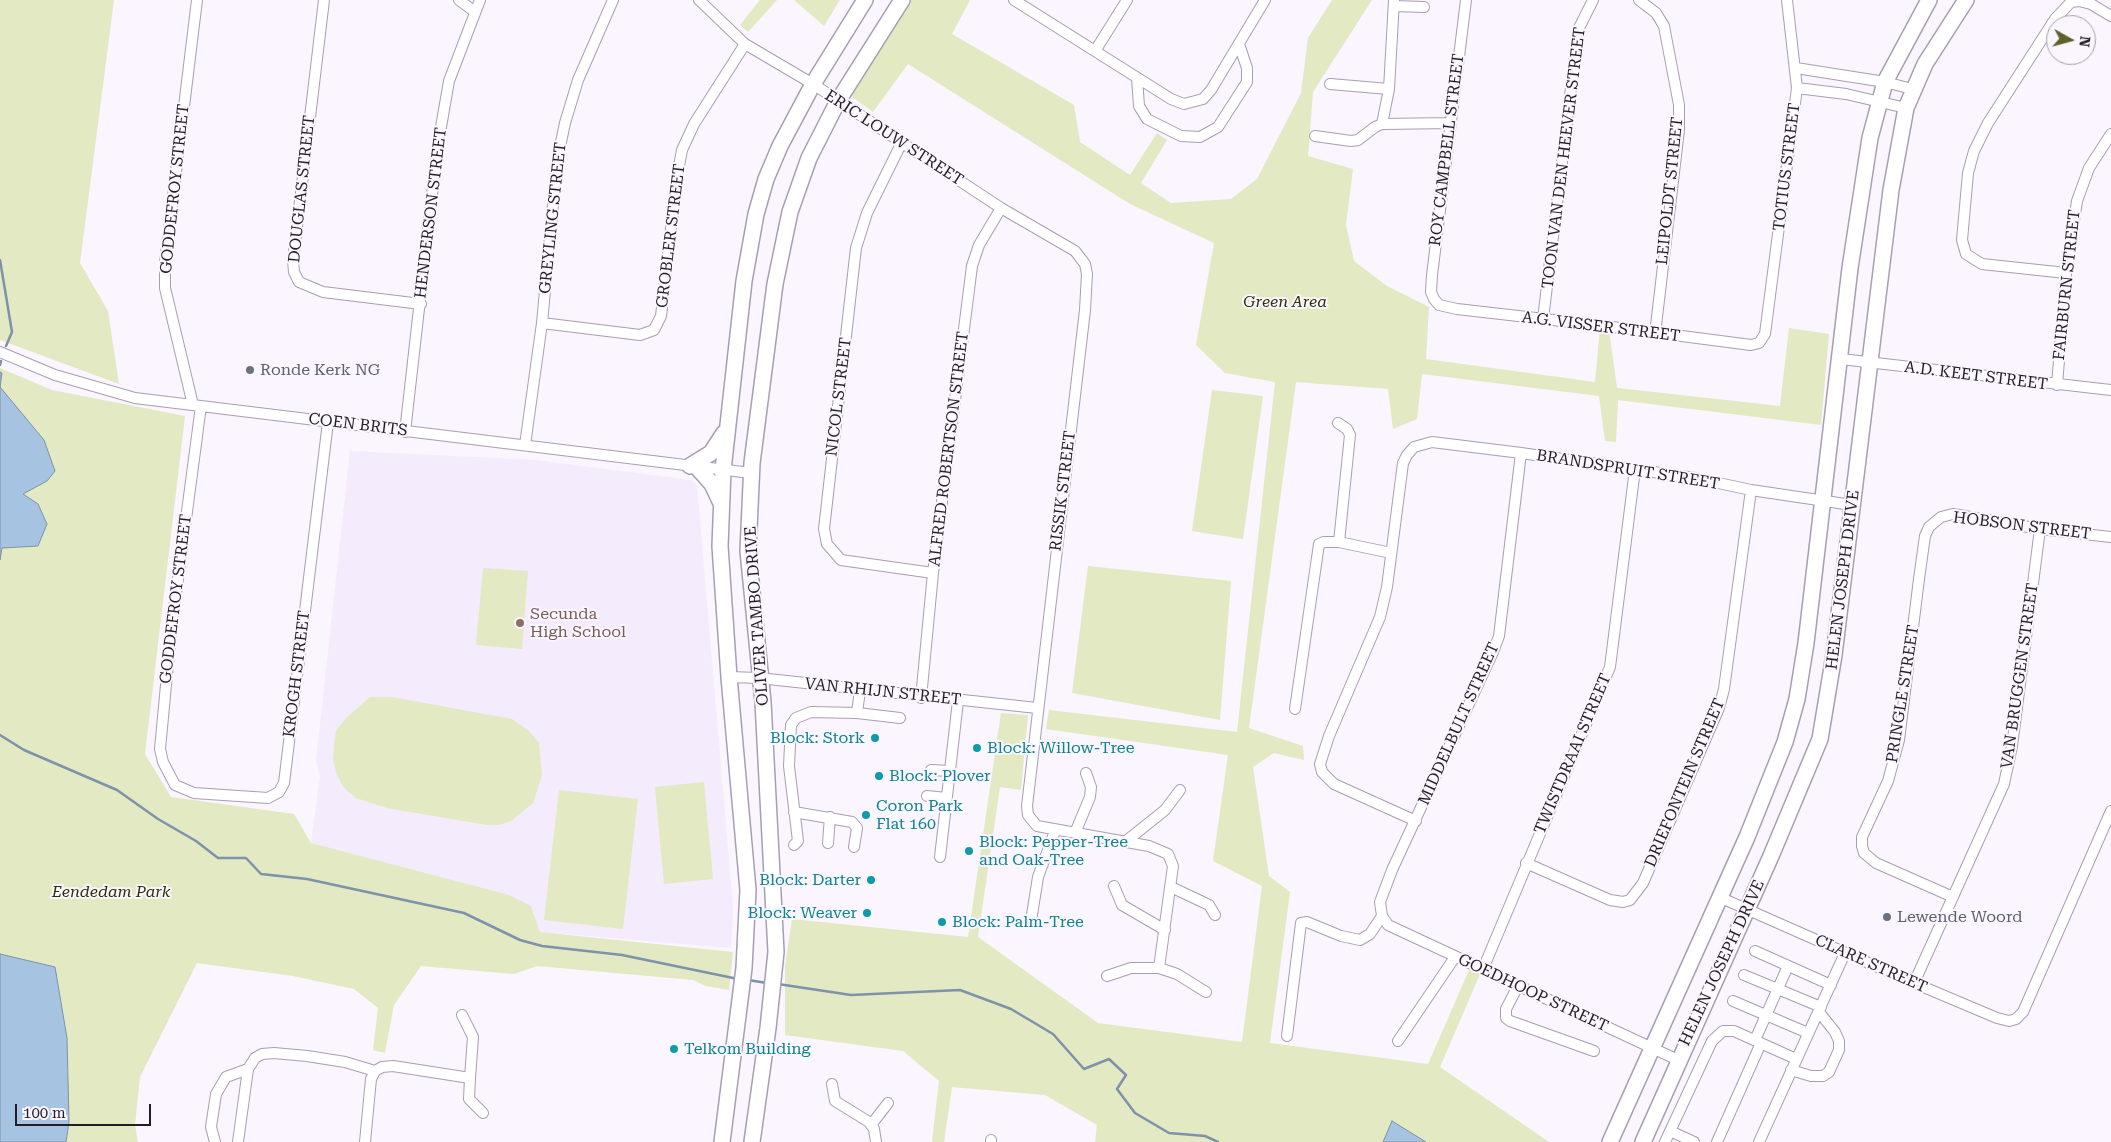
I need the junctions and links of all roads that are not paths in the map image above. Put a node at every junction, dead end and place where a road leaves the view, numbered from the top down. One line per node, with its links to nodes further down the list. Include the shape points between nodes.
1 (197, 0): 56 (street, GODDEFROY STREET, via 165,262 165,288)
2 (324, 0): 46 (street, DOUGLAS STREET, via 294,272 299,282 323,292)
3 (459, 0): 21 (street)
4 (480, 0): 21 (street, HENDERSON STREET)
5 (613, 0): 48 (street, GREYLING STREET, via 578,80 565,123 557,161)
6 (698, 0): 23 (street, ERIC LOUW STREET)
7 (865, 0): 29 (street, OLIVER TAMBO DRIVE)
8 (902, 0): 34 (street, OLIVER TAMBO DRIVE)
9 (1014, 0): 25 (street)
10 (1127, 0): 25 (street)
11 (1265, 0): 24 (street)
12 (1466, 0): 37 (street, ROY CAMPBELL STREET)
13 (1592, 0): 47 (street, TOON VAN DEN HEEVER STREET, via 1578,30)
14 (1639, 0): 49 (street, LEIPOLDT STREET, via 1656,13 1664,26 1679,105 1679,130)
15 (1787, 0): 26 (street, TOTIUS STREET)
16 (1929, 0): 28 (street, HELEN JOSEPH DRIVE)
17 (1966, 0): 33 (street, HELEN JOSEPH DRIVE)
18 (2079, 1): 22 (street); 43 (street, via 2071,2 2055,19 1988,123 1974,151 1968,173 1962,240 1966,254 1982,264)
19 (1394, 3): 20 (street); 32 (street)
20 (1424, 7)
21 (475, 12): 46 (street, HENDERSON STREET, via 449,81 437,150)
22 (2111, 16)
23 (745, 44): 29 (street, ERIC LOUW STREET); 48 (street, GROBLER STREET, via 694,124 682,150 661,316 654,330 640,335)
24 (1238, 44): 27 (street, via 1211,90 1194,103 1184,104 1171,99); 27 (street, via 1247,68 1247,82 1218,127 1200,137 1181,136 1148,119 1139,106)
25 (1094, 51): 27 (street)
26 (1796, 68): 28 (street); 31 (street, TOTIUS STREET)
27 (1137, 78)
28 (1886, 82): 33 (street); 35 (street, HELEN JOSEPH DRIVE)
29 (813, 84): 34 (street, ERIC LOUW STREET); 59 (street, OLIVER TAMBO DRIVE, via 780,146 756,214 744,281)
30 (1330, 84): 32 (street)
31 (1797, 88): 35 (street); 50 (street, TOTIUS STREET)
32 (1389, 89): 38 (street)
33 (1912, 89): 36 (street, HELEN JOSEPH DRIVE)
34 (838, 101): 41 (street, ERIC LOUW STREET); 66 (street, OLIVER TAMBO DRIVE, via 809,158 787,221 775,284)
35 (1879, 101): 36 (street); 52 (street, HELEN JOSEPH DRIVE, via 1870,138 1850,268)
36 (1906, 108): 53 (street, HELEN JOSEPH DRIVE, via 1891,190)
37 (1450, 123): 38 (street); 45 (street, ROY CAMPBELL STREET, via 1431,285)
38 (1382, 124): 40 (street, via 1358,140)
39 (2111, 134): 43 (street, FAIRBURN STREET, via 2080,188)
40 (1315, 136)
41 (902, 144): 42 (street, ERIC LOUW STREET); 76 (street, NICOL STREET, via 867,213 856,248 824,529 827,544 841,560)
42 (1001, 208): 44 (street, ERIC LOUW STREET, via 1075,251 1085,264); 76 (street, ALFRED ROBERTSON STREET, via 979,245 972,266)
43 (2066, 273): 54 (street, FAIRBURN STREET)
44 (1087, 274): 82 (street, RISSIK STREET, via 1080,357)
45 (1434, 299): 47 (street, A.G. VISSER STREET, via 1446,308)
46 (421, 304): 60 (street, HENDERSON STREET)
47 (1543, 319): 49 (street, A.G. VISSER STREET)
48 (542, 323): 61 (street, GREYLING STREET)
49 (1655, 334): 50 (street, A.G. VISSER STREET, via 1751,345 1759,343)
50 (1765, 334)
51 (0, 352): 56 (street, COEN BRITS, via 55,375 116,394)
52 (1841, 359): 53 (street, A.D. KEET STREET); 68 (street, HELEN JOSEPH DRIVE)
53 (1870, 363): 54 (street, A.D. KEET STREET); 69 (street, HELEN JOSEPH DRIVE)
54 (2057, 385): 55 (street, A.D. KEET STREET)
55 (2111, 390)
56 (197, 406): 57 (street, COEN BRITS); 86 (street, GODDEFROY STREET, via 168,660 160,749)
57 (328, 422): 60 (street, COEN BRITS); 86 (street, KROGH STREET, via 284,783 279,792 268,798 194,793 175,785)
58 (1338, 423): 74 (street, via 1350,435)
59 (727, 428): 63 (street, via 711,453); 65 (street, OLIVER TAMBO DRIVE)
60 (405, 432): 61 (street, COEN BRITS)
61 (525, 445): 63 (street, COEN BRITS)
62 (1521, 453): 64 (street, BRANDSPRUIT STREET); 75 (street, BRANDSPRUIT STREET, via 1432,442 1414,446 1407,454 1400,481); 96 (street, MIDDELBULT STREET, via 1499,636)
63 (693, 466): 65 (street, COEN BRITS); 70 (street, via 719,496)
64 (1635, 469): 67 (street, BRANDSPRUIT STREET); 104 (street, TWISTDRAAI STREET, via 1610,667)
65 (723, 470): 66 (street, COEN BRITS); 70 (street, OLIVER TAMBO DRIVE)
66 (751, 473): 78 (street, OLIVER TAMBO DRIVE, via 748,551)
67 (1751, 490): 68 (street, BRANDSPRUIT STREET); 104 (street, DRIEFONTEIN STREET, via 1719,708 1643,884 1630,900 1610,900)
68 (1823, 502): 69 (street, BRANDSPRUIT STREET); 107 (street, HELEN JOSEPH DRIVE, via 1797,699 1785,742)
69 (1852, 505): 109 (street, HELEN JOSEPH DRIVE, via 1828,701 1820,739)
70 (721, 510): 77 (street, OLIVER TAMBO DRIVE, via 720,546)
71 (1934, 521): 72 (street, HOBSON STREET, via 1953,514); 108 (street, PRINGLE STREET, via 1924,545 1899,740 1888,781 1862,836 1862,846 1864,853 1876,863)
72 (2040, 529): 73 (street, HOBSON STREET); 108 (street, VAN BRUGGEN STREET, via 2012,746 2004,784)
73 (2111, 537)
74 (1339, 542): 75 (street); 83 (street, via 1324,542 1316,550)
75 (1391, 553): 96 (street, via 1380,617 1320,764 1322,772 1334,784)
76 (933, 573): 80 (street, ALFRED ROBERTSON STREET)
77 (729, 677): 78 (street, VAN RHIJN STREET); 151 (street, OLIVER TAMBO DRIVE, via 748,868 744,968)
78 (759, 678): 79 (street, VAN RHIJN STREET); 152 (street, OLIVER TAMBO DRIVE, via 776,925 773,992)
79 (860, 690): 80 (street, VAN RHIJN STREET); 84 (street)
80 (921, 698): 81 (street, VAN RHIJN STREET)
81 (958, 701): 82 (street, VAN RHIJN STREET); 88 (street)
82 (1037, 708): 97 (street, RISSIK STREET, via 1027,806 1032,822)
83 (1295, 709)
84 (857, 713): 85 (street); 94 (street, via 811,712 796,718 790,726 788,766)
85 (900, 718)
86 (163, 762)
87 (931, 770): 88 (street)
88 (950, 771): 92 (street)
89 (1086, 773): 98 (street, via 1091,787 1090,797)
90 (1180, 790): 99 (street, via 1166,810)
91 (927, 796): 92 (street)
92 (946, 798): 103 (street)
93 (2111, 811): 122 (street, CLARE STREET, via 2023,1012 2016,1019 2004,1020)
94 (794, 812): 95 (street); 101 (street, via 798,841)
95 (830, 817): 100 (street); 102 (street, via 855,824)
96 (1416, 821): 112 (street, MIDDELBULT STREET, via 1384,889 1380,902)
97 (1055, 830): 98 (street); 111 (street, via 1038,877)
98 (1075, 833): 99 (street)
99 (1125, 842): 106 (street, via 1160,849 1168,854 1173,866)
100 (828, 843)
101 (794, 846)
102 (854, 847)
103 (940, 857)
104 (1526, 863): 119 (street, TWISTDRAAI STREET)
105 (1114, 886): 113 (street, via 1122,905)
106 (1171, 887): 110 (street, via 1209,905); 113 (street)
107 (1719, 897): 109 (street, CLARE STREET); 135 (street, HELEN JOSEPH DRIVE)
108 (1953, 897): 122 (street, VAN BRUGGEN STREET)
109 (1746, 910): 115 (street, CLARE STREET); 138 (street, HELEN JOSEPH DRIVE)
110 (1214, 916)
111 (1031, 921)
112 (1385, 921): 116 (street, GOEDHOOP STREET); 132 (street, via 1360,940 1304,921 1301,923)
113 (1165, 930): 118 (street)
114 (1755, 951): 117 (street)
115 (1845, 953): 122 (street, CLARE STREET); 123 (street)
116 (1456, 957): 119 (street, GOEDHOOP STREET); 133 (street)
117 (1788, 966): 123 (street); 125 (street)
118 (1159, 968): 121 (street, via 1131,968); 126 (street, via 1178,974)
119 (1482, 969): 124 (street, GOEDHOOP STREET)
120 (1744, 975): 125 (street)
121 (1107, 976)
122 (1914, 983)
123 (1831, 985): 128 (street)
124 (1518, 986): 135 (street, GOEDHOOP STREET); 136 (street, via 1506,1009 1506,1018)
125 (1778, 988): 128 (street); 129 (street)
126 (1206, 992)
127 (1733, 1002): 129 (street)
128 (1820, 1010): 131 (street); 140 (street, via 1839,1041 1836,1059 1823,1076)
129 (1766, 1014): 131 (street); 134 (street)
130 (462, 1015): 142 (street, via 472,1037)
131 (1808, 1033): 137 (street)
132 (1287, 1036)
133 (1398, 1041)
134 (1758, 1042): 137 (street); 147 (street, via 1734,1031 1723,1031 1712,1041); 158 (street)
135 (1652, 1048): 138 (street, GOEDHOOP STREET); 154 (street, HELEN JOSEPH DRIVE)
136 (1594, 1051)
137 (1796, 1059): 140 (street)
138 (1678, 1060): 155 (street, HELEN JOSEPH DRIVE)
139 (248, 1069): 141 (street, via 255,1058 274,1053 345,1062); 148 (street, via 226,1077 216,1094 211,1126); 149 (street)
140 (1792, 1070): 159 (street)
141 (375, 1071): 142 (street, via 393,1066); 150 (street, via 371,1079)
142 (470, 1078): 145 (street, via 469,1099)
143 (832, 1084): 146 (street, via 835,1101)
144 (888, 1103): 146 (street)
145 (483, 1113)
146 (871, 1125): 153 (street)
147 (1670, 1131): 156 (street); 157 (street)
148 (215, 1142)
149 (238, 1142)
150 (365, 1142)
151 (722, 1142)
152 (752, 1142)
153 (876, 1142)
154 (1610, 1142)
155 (1643, 1142)
156 (1666, 1142)
157 (1694, 1142)
158 (1717, 1142)
159 (1759, 1142)

